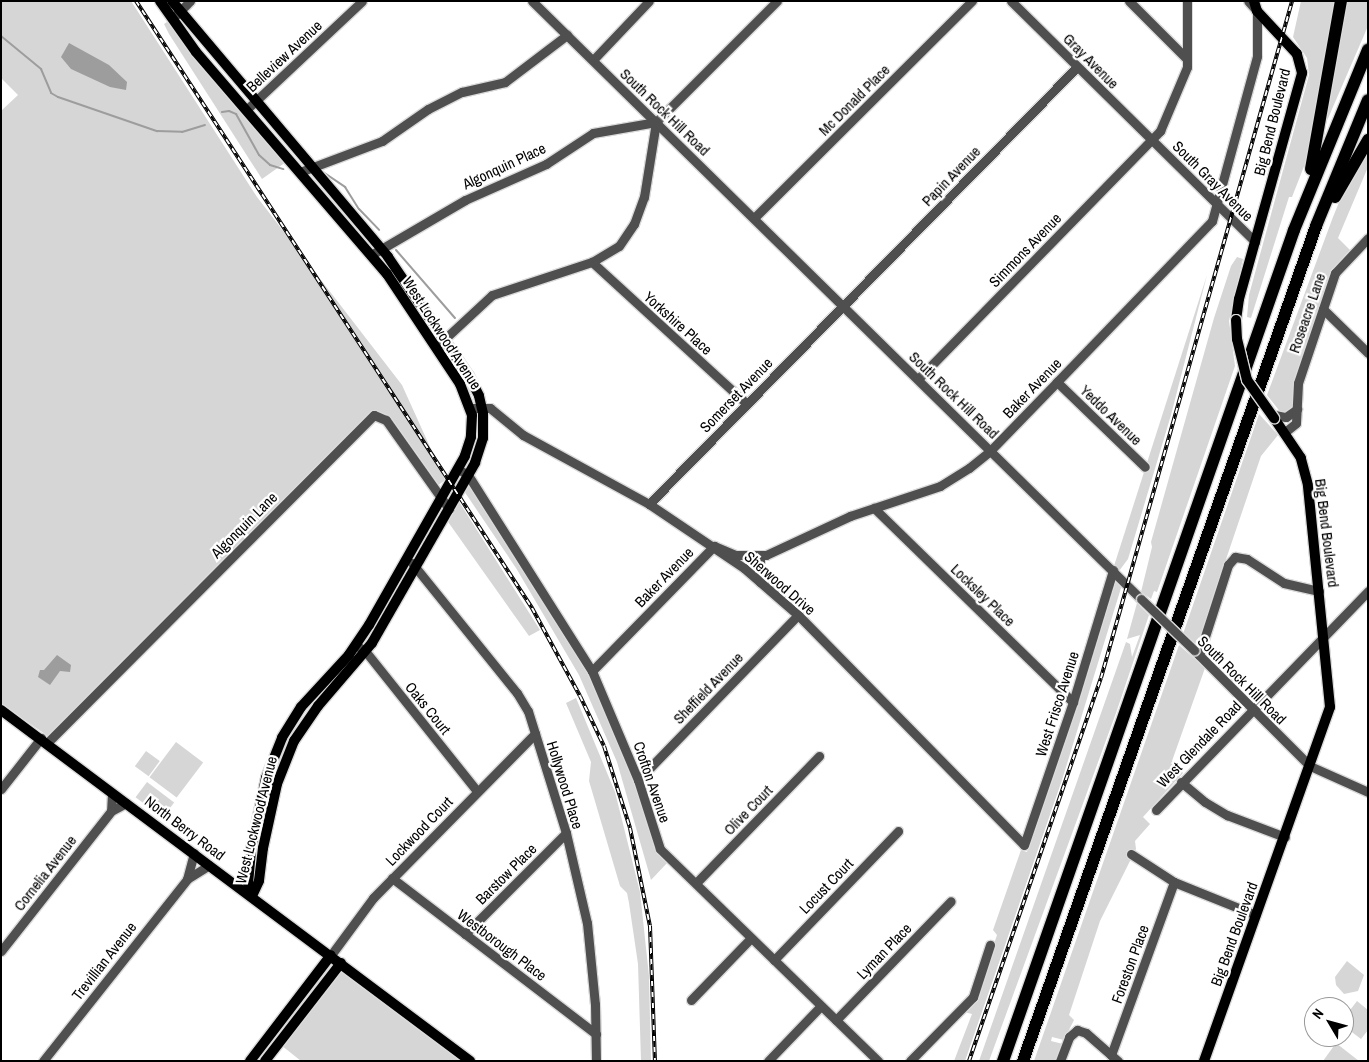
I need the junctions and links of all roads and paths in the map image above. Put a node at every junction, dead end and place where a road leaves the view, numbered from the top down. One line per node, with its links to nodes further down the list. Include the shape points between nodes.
1 (160, 1): 15 (main road, West Lockwood Avenue)
2 (172, 1): 15 (main road, West Lockwood Avenue)
3 (190, 1): 15 (street)
4 (362, 1): 22 (street, Belleview Avenue)
5 (532, 1): 16 (street, South Rock Hill Road)
6 (649, 1): 19 (street)
7 (972, 1): 31 (street, Mc Donald Place)
8 (1011, 1): 20 (street, Gray Avenue)
9 (1129, 1): 18 (street)
10 (1187, 1): 18 (street, Simmons Avenue)
11 (1248, 1): 14 (street)
12 (1341, 1): 29 (highway)
13 (773, 3): 24 (street)
14 (1256, 6): 30 (street, Baker Avenue, via 1256,64); 34 (main road, Big Bend Boulevard, via 1297,54 1302,74)
15 (175, 16): 22 (main road, West Lockwood Avenue); 23 (main road, West Lockwood Avenue)
16 (566, 35): 19 (street, South Rock Hill Road); 27 (street, via 505,82 462,92 428,108 382,141)
17 (1368, 50): 29 (highway)
18 (1187, 59): 25 (street, Simmons Avenue, via 1184,78 1160,131)
19 (593, 60): 24 (street, South Rock Hill Road)
20 (1077, 67): 25 (street, Gray Avenue); 38 (street, Papin Avenue)
21 (1368, 100): 32 (highway)
22 (254, 102): 23 (street, Belleview Avenue); 27 (main road, West Lockwood Avenue)
23 (246, 110): 28 (main road, West Lockwood Avenue)
24 (656, 122): 31 (street, South Rock Hill Road); 35 (street, Algonquin Place, via 593,133 539,168 464,200); 37 (street, via 644,197 634,224 619,246)
25 (1151, 140): 30 (street, South Gray Avenue); 43 (street, Simmons Avenue)
26 (1368, 140): 32 (highway)
27 (311, 168): 28 (street); 35 (main road, West Lockwood Avenue)
28 (300, 172): 36 (main road, West Lockwood Avenue)
29 (1305, 199): 131 (highway)
30 (1217, 204): 34 (street, South Gray Avenue); 44 (street, Baker Avenue, via 1212,221)
31 (754, 218): 38 (street, South Rock Hill Road)
32 (1316, 226): 132 (highway)
33 (1368, 238): 39 (street, Roseacre Lane, via 1338,268)
34 (1255, 242): 49 (main road, Big Bend Boulevard, bridge, via 1236,320 1237,339 1247,380)
35 (381, 247): 36 (street, Algonquin Place); 40 (main road, West Lockwood Avenue)
36 (371, 255): 41 (main road, West Lockwood Avenue)
37 (592, 262): 40 (street, via 492,295); 45 (street, Yorkshire Place)
38 (844, 305): 43 (street, South Rock Hill Road); 45 (street, Somerset Avenue)
39 (1323, 309): 42 (street); 48 (street, Roseacre Lane, via 1298,383)
40 (444, 339): 41 (street); 46 (main road, West Lockwood Avenue, via 469,376)
41 (436, 348): 47 (main road, West Lockwood Avenue, via 460,384)
42 (1368, 352)
43 (918, 379): 51 (street, South Rock Hill Road)
44 (1057, 382): 51 (street, Baker Avenue); 52 (street, Yeddo Avenue)
45 (747, 404): 56 (street, Somerset Avenue)
46 (482, 406): 47 (street); 54 (main road, West Lockwood Avenue, via 483,438); 56 (street, Sherwood Drive, via 523,434)
47 (470, 408): 53 (main road, West Lockwood Avenue, via 471,437)
48 (1297, 409): 49 (street, via 1286,417); 50 (street, Roseacre Lane, via 1296,423)
49 (1272, 416): 50 (main road, Big Bend Boulevard)
50 (1285, 432): 65 (main road, Big Bend Boulevard, via 1301,458 1308,485)
51 (991, 450): 57 (street, Baker Avenue, via 940,486); 63 (street, South Rock Hill Road)
52 (1145, 467)
53 (458, 469): 54 (street, Crofton Avenue); 55 (main road, West Lockwood Avenue)
54 (468, 475): 58 (main road, West Lockwood Avenue); 72 (street, Crofton Avenue)
55 (441, 499): 58 (street, Algonquin Lane); 61 (main road, West Lockwood Avenue); 77 (street, Algonquin Lane, via 386,420 376,414 371,416)
56 (649, 504): 59 (street, Sherwood Drive)
57 (874, 508): 60 (street, Baker Avenue); 73 (street, Locksley Place)
58 (449, 509): 62 (main road, West Lockwood Avenue)
59 (714, 546): 60 (street, Baker Avenue, via 736,555); 64 (street, Sherwood Drive); 72 (street, Baker Avenue)
60 (760, 556): 64 (street)
61 (407, 558): 62 (street, Hollywood Place); 69 (main road, West Lockwood Avenue)
62 (416, 567): 70 (main road, West Lockwood Avenue); 76 (street, Hollywood Place, via 518,693)
63 (1113, 570): 71 (street, South Rock Hill Road, bridge); 73 (street, West Frisco Avenue)
64 (760, 582): 67 (street, Sherwood Drive)
65 (1319, 591): 68 (main road, Big Bend Boulevard); 71 (street, via 1284,582 1242,556 1235,557 1228,565)
66 (1368, 591): 68 (street, West Glendale Road)
67 (798, 615): 82 (street, Sheffield Avenue); 96 (street, Sherwood Drive)
68 (1325, 634): 75 (street, West Glendale Road); 81 (main road, Big Bend Boulevard, via 1330,706)
69 (356, 645): 70 (street, Oaks Court); 79 (main road, West Lockwood Avenue, via 301,707)
70 (366, 652): 80 (main road, West Lockwood Avenue, via 307,720); 85 (street, Oaks Court)
71 (1196, 653): 75 (street, South Rock Hill Road)
72 (592, 671): 82 (street, Crofton Avenue)
73 (1073, 702): 96 (street, West Frisco Avenue)
74 (1, 710): 77 (main road, North Berry Road)
75 (1251, 710): 81 (street, South Rock Hill Road); 83 (street, West Glendale Road)
76 (535, 734): 85 (street, Lockwood Court); 94 (street, Hollywood Place)
77 (44, 741): 84 (street); 86 (main road, North Berry Road)
78 (819, 756): 105 (street, Olive Court)
79 (272, 762): 80 (main road); 91 (main road, West Lockwood Avenue)
80 (283, 766): 92 (main road, West Lockwood Avenue)
81 (1310, 766): 87 (street, South Rock Hill Road); 95 (main road, Big Bend Boulevard)
82 (638, 780): 105 (street, Crofton Avenue, via 660,849)
83 (1181, 782): 89 (street, West Glendale Road); 95 (street, via 1204,802 1227,815)
84 (1, 789)
85 (477, 791): 102 (street, Lockwood Court)
86 (112, 792): 88 (main road, North Berry Road); 90 (street)
87 (1368, 792)
88 (126, 803): 90 (street, Cornelia Avenue); 97 (main road, North Berry Road)
89 (1156, 810)
90 (111, 811): 112 (street, Cornelia Avenue)
91 (257, 820): 92 (main road); 100 (main road, West Lockwood Avenue)
92 (268, 824): 106 (main road, West Lockwood Avenue, via 259,881)
93 (898, 831): 114 (street, Locust Court)
94 (566, 833): 109 (street, Barstow Place); 119 (street, Hollywood Place, via 592,958)
95 (1285, 837): 108 (main road, Big Bend Boulevard)
96 (1024, 845)
97 (194, 853): 99 (main road, North Berry Road); 103 (street, Trevillian Avenue)
98 (1131, 854): 104 (street)
99 (209, 865): 101 (main road, North Berry Road); 103 (street, Trevillian Avenue)
100 (249, 869): 101 (main road, via 238,877); 106 (main road, West Lockwood Avenue)
101 (225, 877): 106 (main road, North Berry Road)
102 (392, 878): 109 (street, Westborough Place); 113 (street, Lockwood Court, via 367,905)
103 (187, 879): 123 (street, Trevillian Avenue)
104 (1174, 882): 108 (street); 122 (street, Foreston Place)
105 (696, 883): 110 (street, Crofton Avenue)
106 (252, 896): 113 (main road, North Berry Road)
107 (951, 901): 118 (street, Lyman Place)
108 (1256, 915): 134 (main road, Big Bend Boulevard)
109 (465, 934): 119 (street, Westborough Place)
110 (751, 938): 114 (street, Crofton Avenue); 116 (street)
111 (990, 945): 130 (street, via 972,997)
112 (1, 951)
113 (331, 955): 115 (main road, North Berry Road); 120 (main road)
114 (774, 960): 117 (street, Crofton Avenue)
115 (341, 963): 121 (main road); 126 (main road, North Berry Road)
116 (691, 1000)
117 (821, 1006): 118 (street, Crofton Avenue); 128 (street)
118 (836, 1020): 129 (street, Crofton Avenue)
119 (596, 1034): 127 (street, Hollywood Place)
120 (268, 1038): 121 (main road); 124 (main road)
121 (277, 1046): 125 (main road)
122 (1115, 1058): 133 (street, via 1086,1033 1076,1030 1069,1037)
123 (43, 1061)
124 (250, 1061)
125 (265, 1061)
126 (470, 1061)
127 (596, 1061)
128 (768, 1061)
129 (878, 1061)
130 (910, 1061)
131 (1003, 1061)
132 (1024, 1061)
133 (1060, 1061)
134 (1204, 1061)

